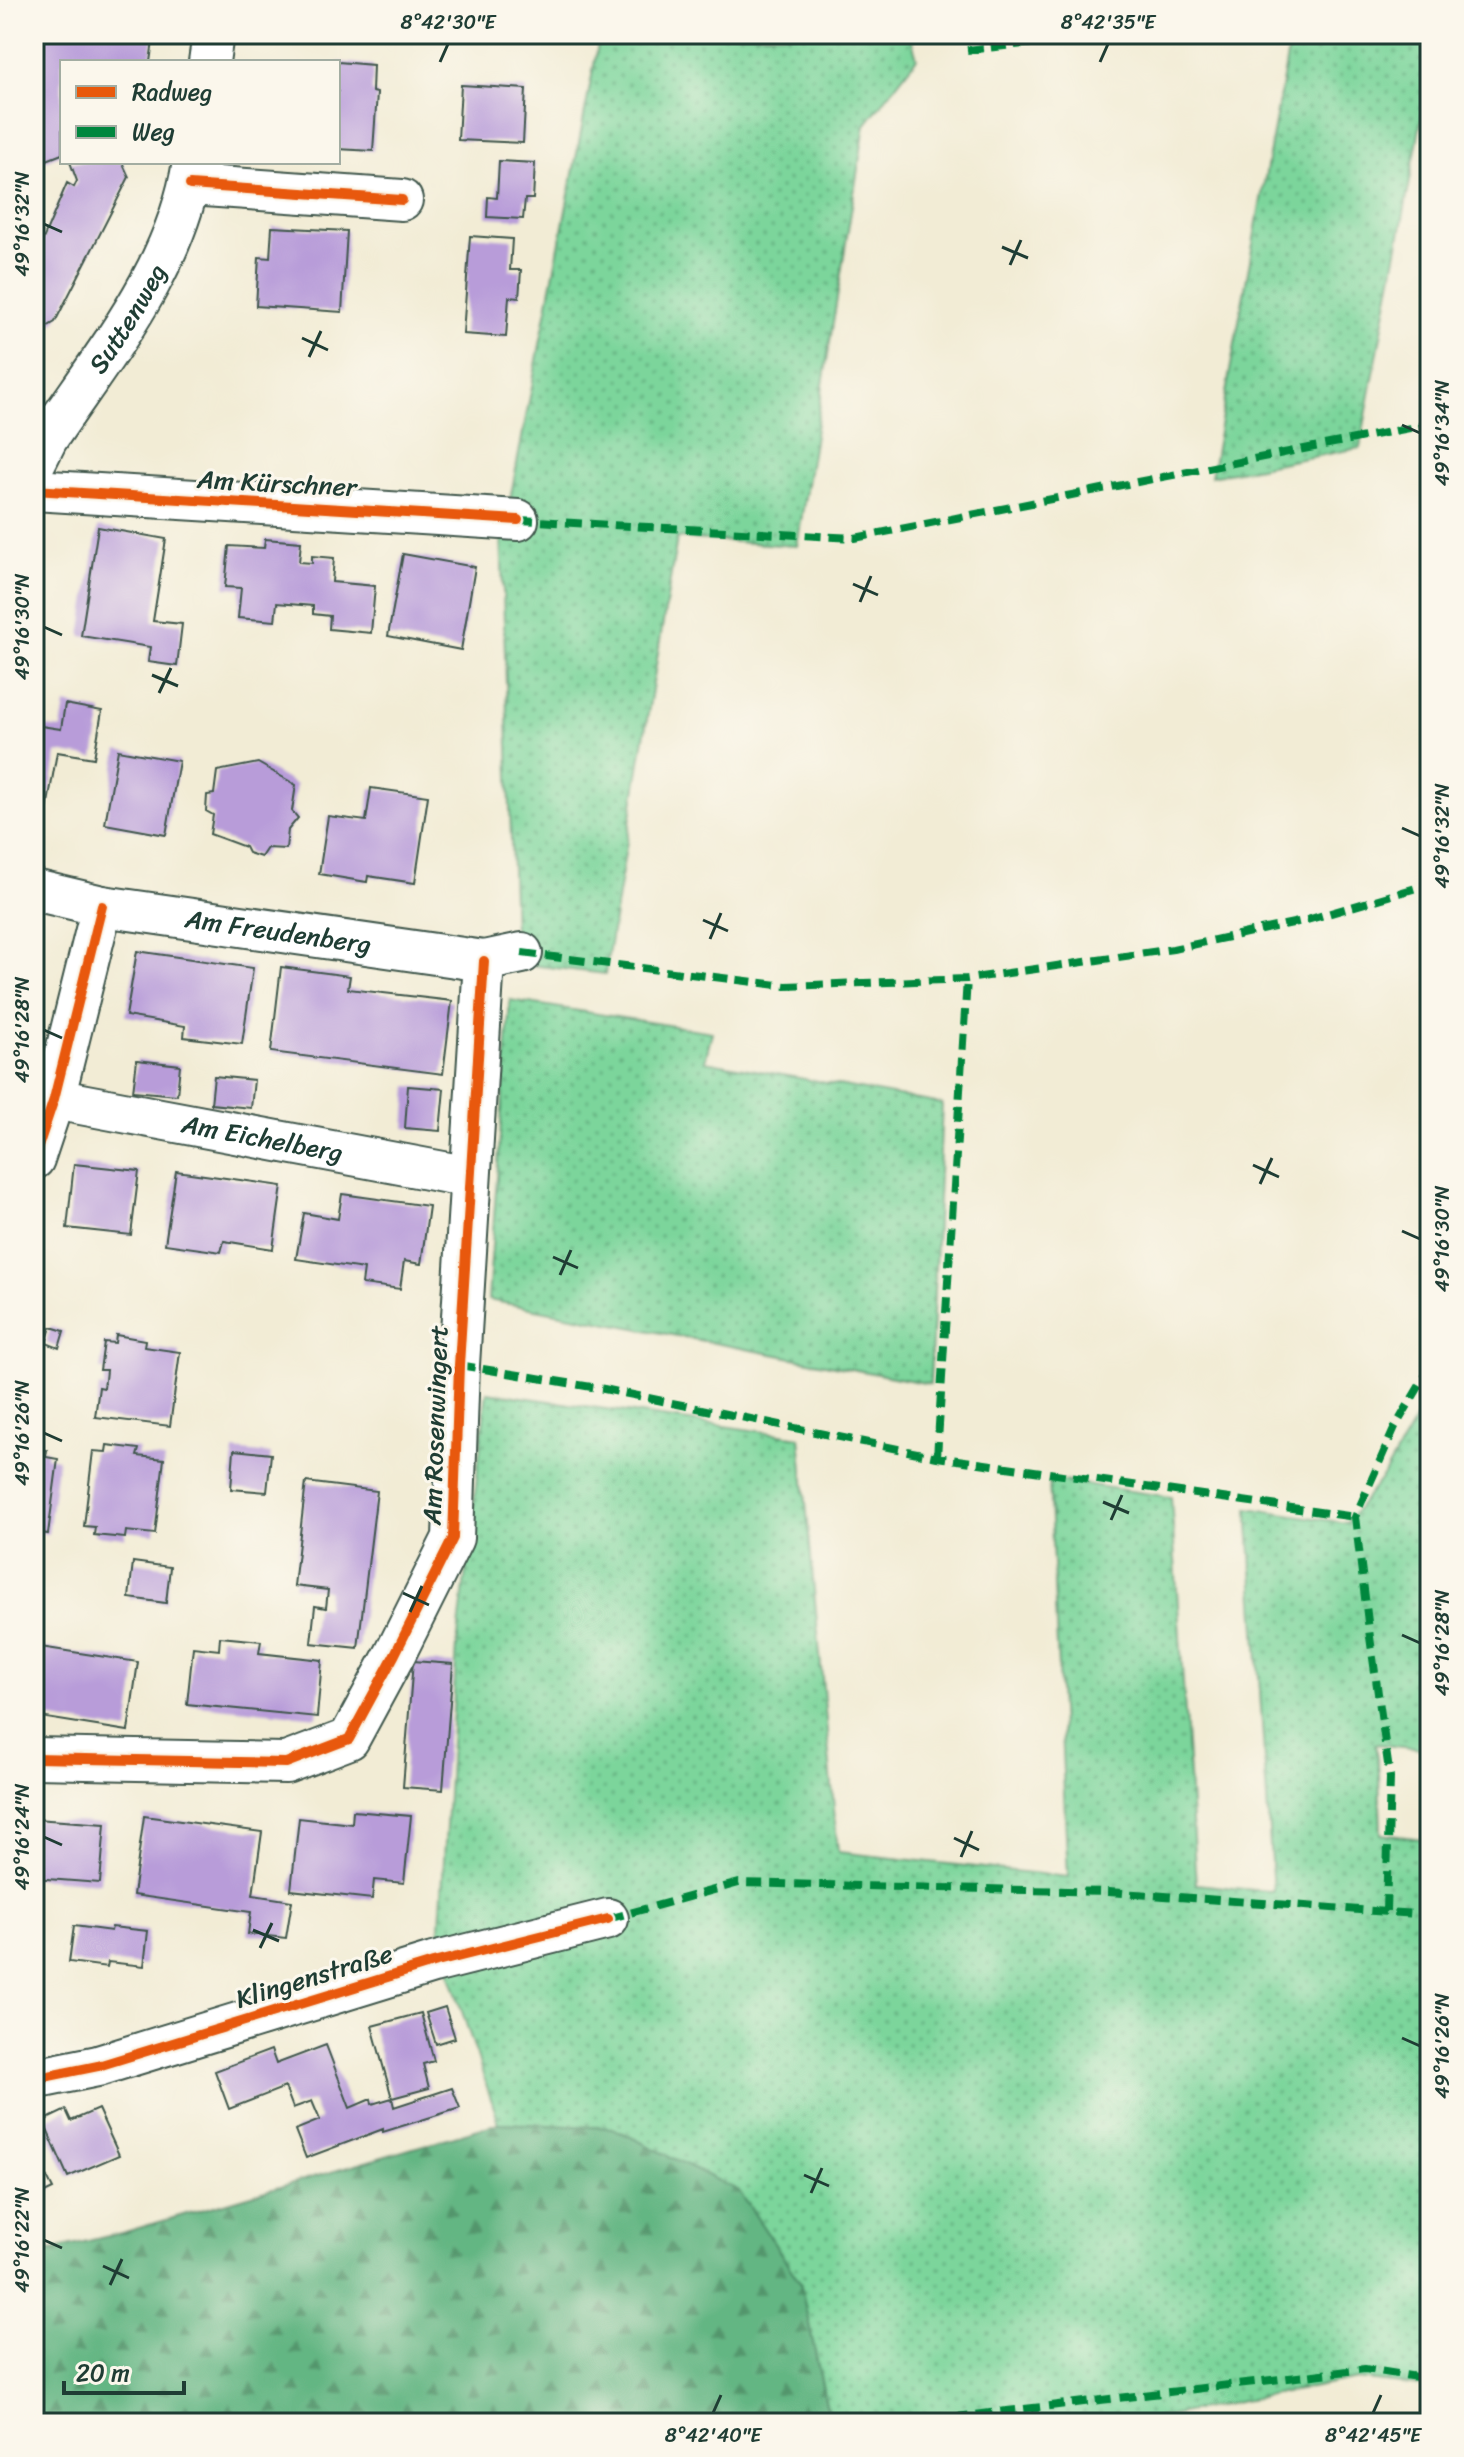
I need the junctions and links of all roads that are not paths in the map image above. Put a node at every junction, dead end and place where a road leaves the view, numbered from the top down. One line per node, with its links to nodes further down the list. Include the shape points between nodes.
1 (213, 34): 2 (street)
2 (209, 60)
3 (192, 174): 4 (street); 5 (street, Suttenweg, via 176,233 153,280)
4 (402, 200)
5 (34, 465)
6 (34, 490): 7 (street, Am Kürschner)
7 (518, 520)
8 (34, 890): 9 (street, Am Freudenberg)
9 (102, 906): 11 (street, Am Freudenberg); 12 (street)
10 (522, 953): 11 (street, Am Freudenberg)
11 (484, 961): 14 (street, Am Rosenwingert)
12 (54, 1099): 13 (street); 14 (street, Am Eichelberg)
13 (34, 1159)
14 (470, 1177): 15 (street, Am Rosenwingert, via 453,1538 349,1739 286,1763)
15 (34, 1758)
16 (608, 1919): 17 (street, Klingenstraße, via 433,1963 98,2066)
17 (34, 2079)

